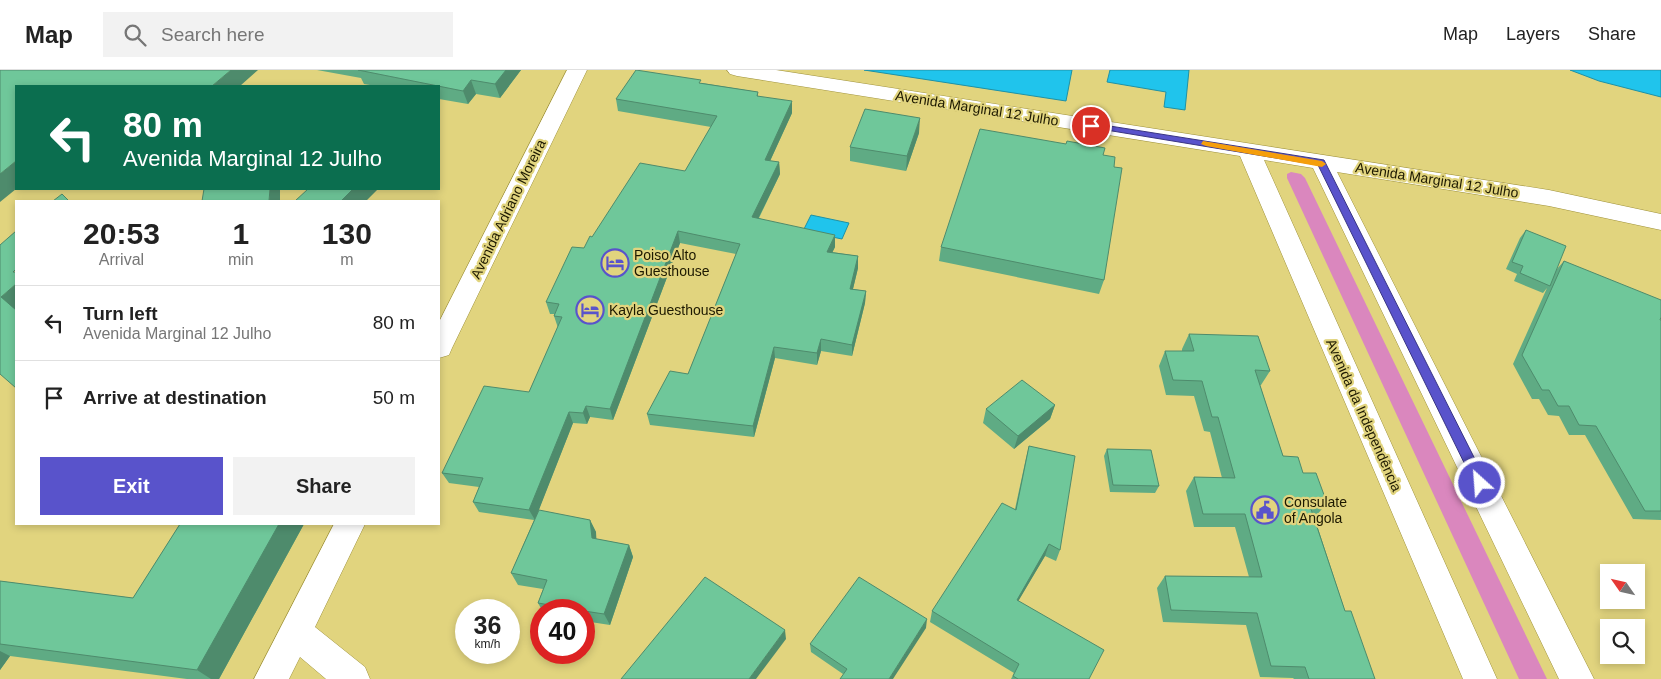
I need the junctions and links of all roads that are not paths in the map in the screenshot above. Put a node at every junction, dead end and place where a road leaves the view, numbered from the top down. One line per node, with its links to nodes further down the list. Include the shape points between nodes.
1 (577, 70): 6 (street, Avenida Adriano Moreira)
2 (737, 70): 3 (street, Avenida Marginal 12 Julho)
3 (1248, 150): 4 (street, Avenida Marginal 12 Julho); 11 (street, Avenida da Independência)
4 (1321, 162): 5 (street, Avenida Marginal 12 Julho, via 1549,198); 12 (street)
5 (1661, 222)
6 (440, 346)
7 (350, 525): 8 (street)
8 (296, 632): 9 (street); 10 (street)
9 (271, 679)
10 (353, 679)
11 (1480, 679)
12 (1577, 679)

